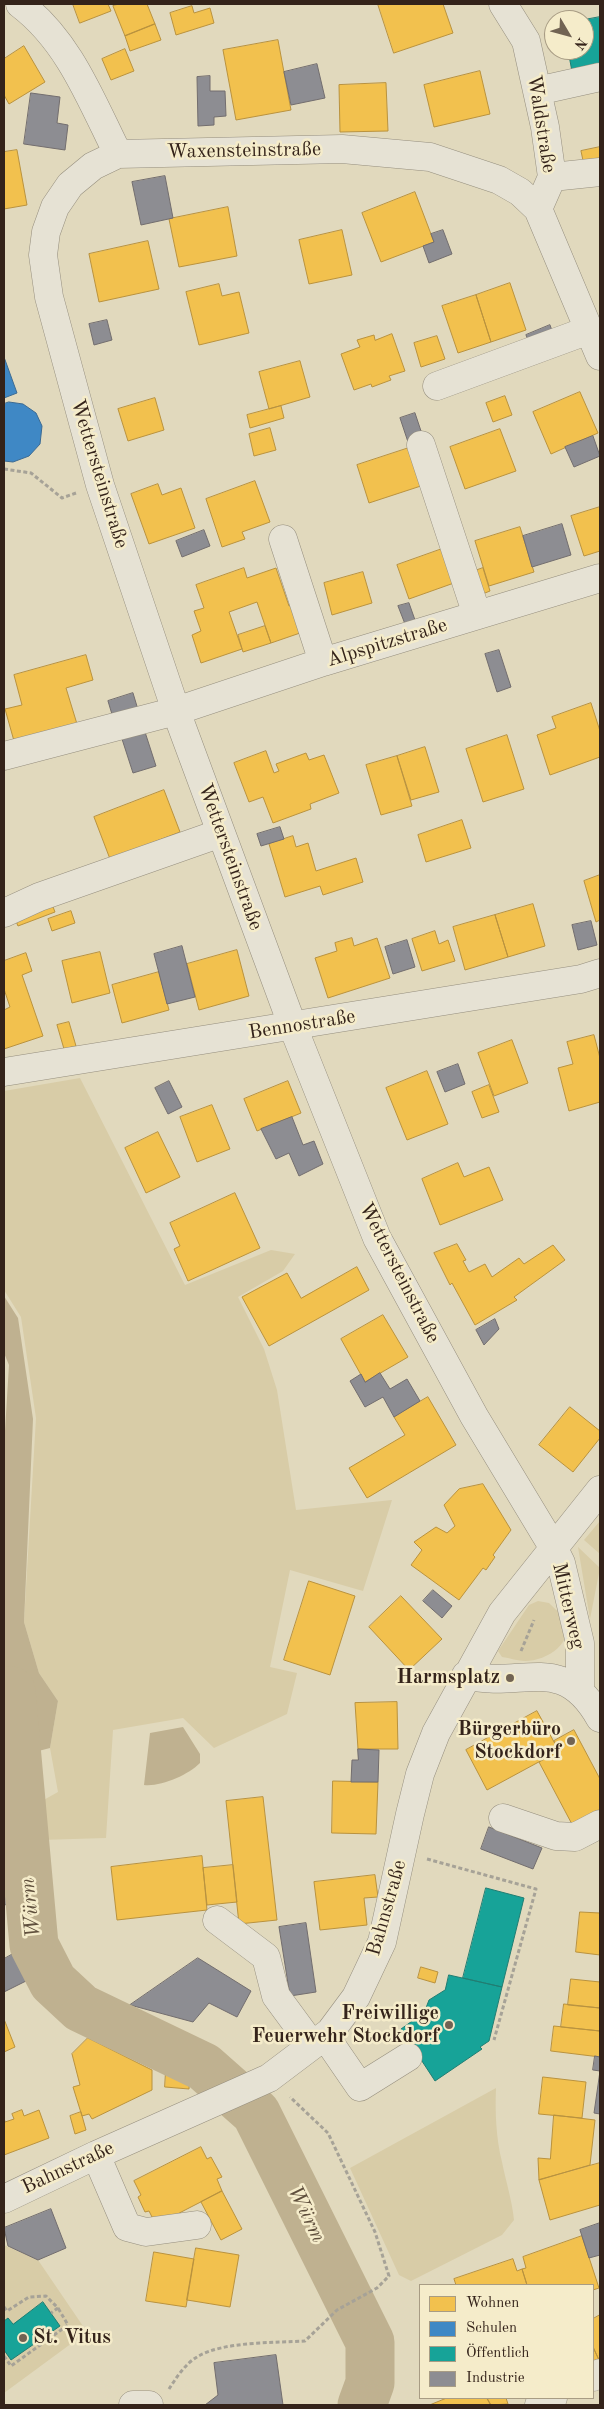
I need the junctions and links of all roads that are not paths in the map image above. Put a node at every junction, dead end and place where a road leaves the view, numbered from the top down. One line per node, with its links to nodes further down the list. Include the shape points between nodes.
1 (20, 4): 5 (street, via 35,15 70,60)
2 (503, 4): 4 (street, Waldstraße, via 526,41)
3 (600, 77): 4 (street)
4 (537, 91): 7 (street, Waldstraße)
5 (118, 154): 8 (street, Waxensteinstraße, via 342,149 430,157 498,180 520,192); 17 (street, Wettersteinstraße, via 93,166 70,185 46,232 43,255 49,297 100,485)
6 (600, 172): 7 (street)
7 (552, 177): 8 (street, Waldstraße)
8 (538, 209): 9 (street)
9 (590, 313): 10 (street); 11 (street)
10 (600, 356)
11 (437, 386)
12 (421, 445): 15 (street)
13 (283, 539): 16 (street)
14 (600, 578): 15 (street, Alpspitzstraße)
15 (477, 615): 16 (street, Alpspitzstraße)
16 (323, 662): 17 (street, Alpspitzstraße)
17 (176, 711): 18 (street, Alpspitzstraße); 19 (street, Wettersteinstraße)
18 (4, 756)
19 (222, 833): 20 (street, via 40,897); 22 (street, Wettersteinstraße)
20 (4, 913)
21 (600, 973): 22 (street, Bennostraße, via 581,979)
22 (293, 1027): 23 (street, Bennostraße); 25 (street, Wettersteinstraße, via 378,1238 474,1416)
23 (4, 1072)
24 (600, 1490): 25 (street, Bahnstraße)
25 (554, 1547): 26 (street, Bahnstraße, via 502,1613); 27 (street, Mitterweg, via 561,1563 580,1643)
26 (466, 1676): 27 (street, via 483,1680 528,1676 548,1678 568,1683); 32 (street, Bahnstraße, via 436,1733 420,1774 382,1942 356,1997)
27 (580, 1691): 28 (street)
28 (600, 1718)
29 (503, 1818): 30 (street, via 556,1836 575,1837)
30 (600, 1824)
31 (217, 1920): 32 (street, via 266,1957 276,1996)
32 (318, 2040): 33 (street, via 360,2088); 34 (street, Bahnstraße, via 269,2078)
33 (408, 2056)
34 (96, 2155): 35 (street, Bahnstraße); 36 (street, via 127,2228 146,2232)
35 (4, 2199)
36 (197, 2225)
37 (159, 2398): 39 (street)
38 (551, 2399): 40 (street)
39 (132, 2405)
40 (539, 2405)

